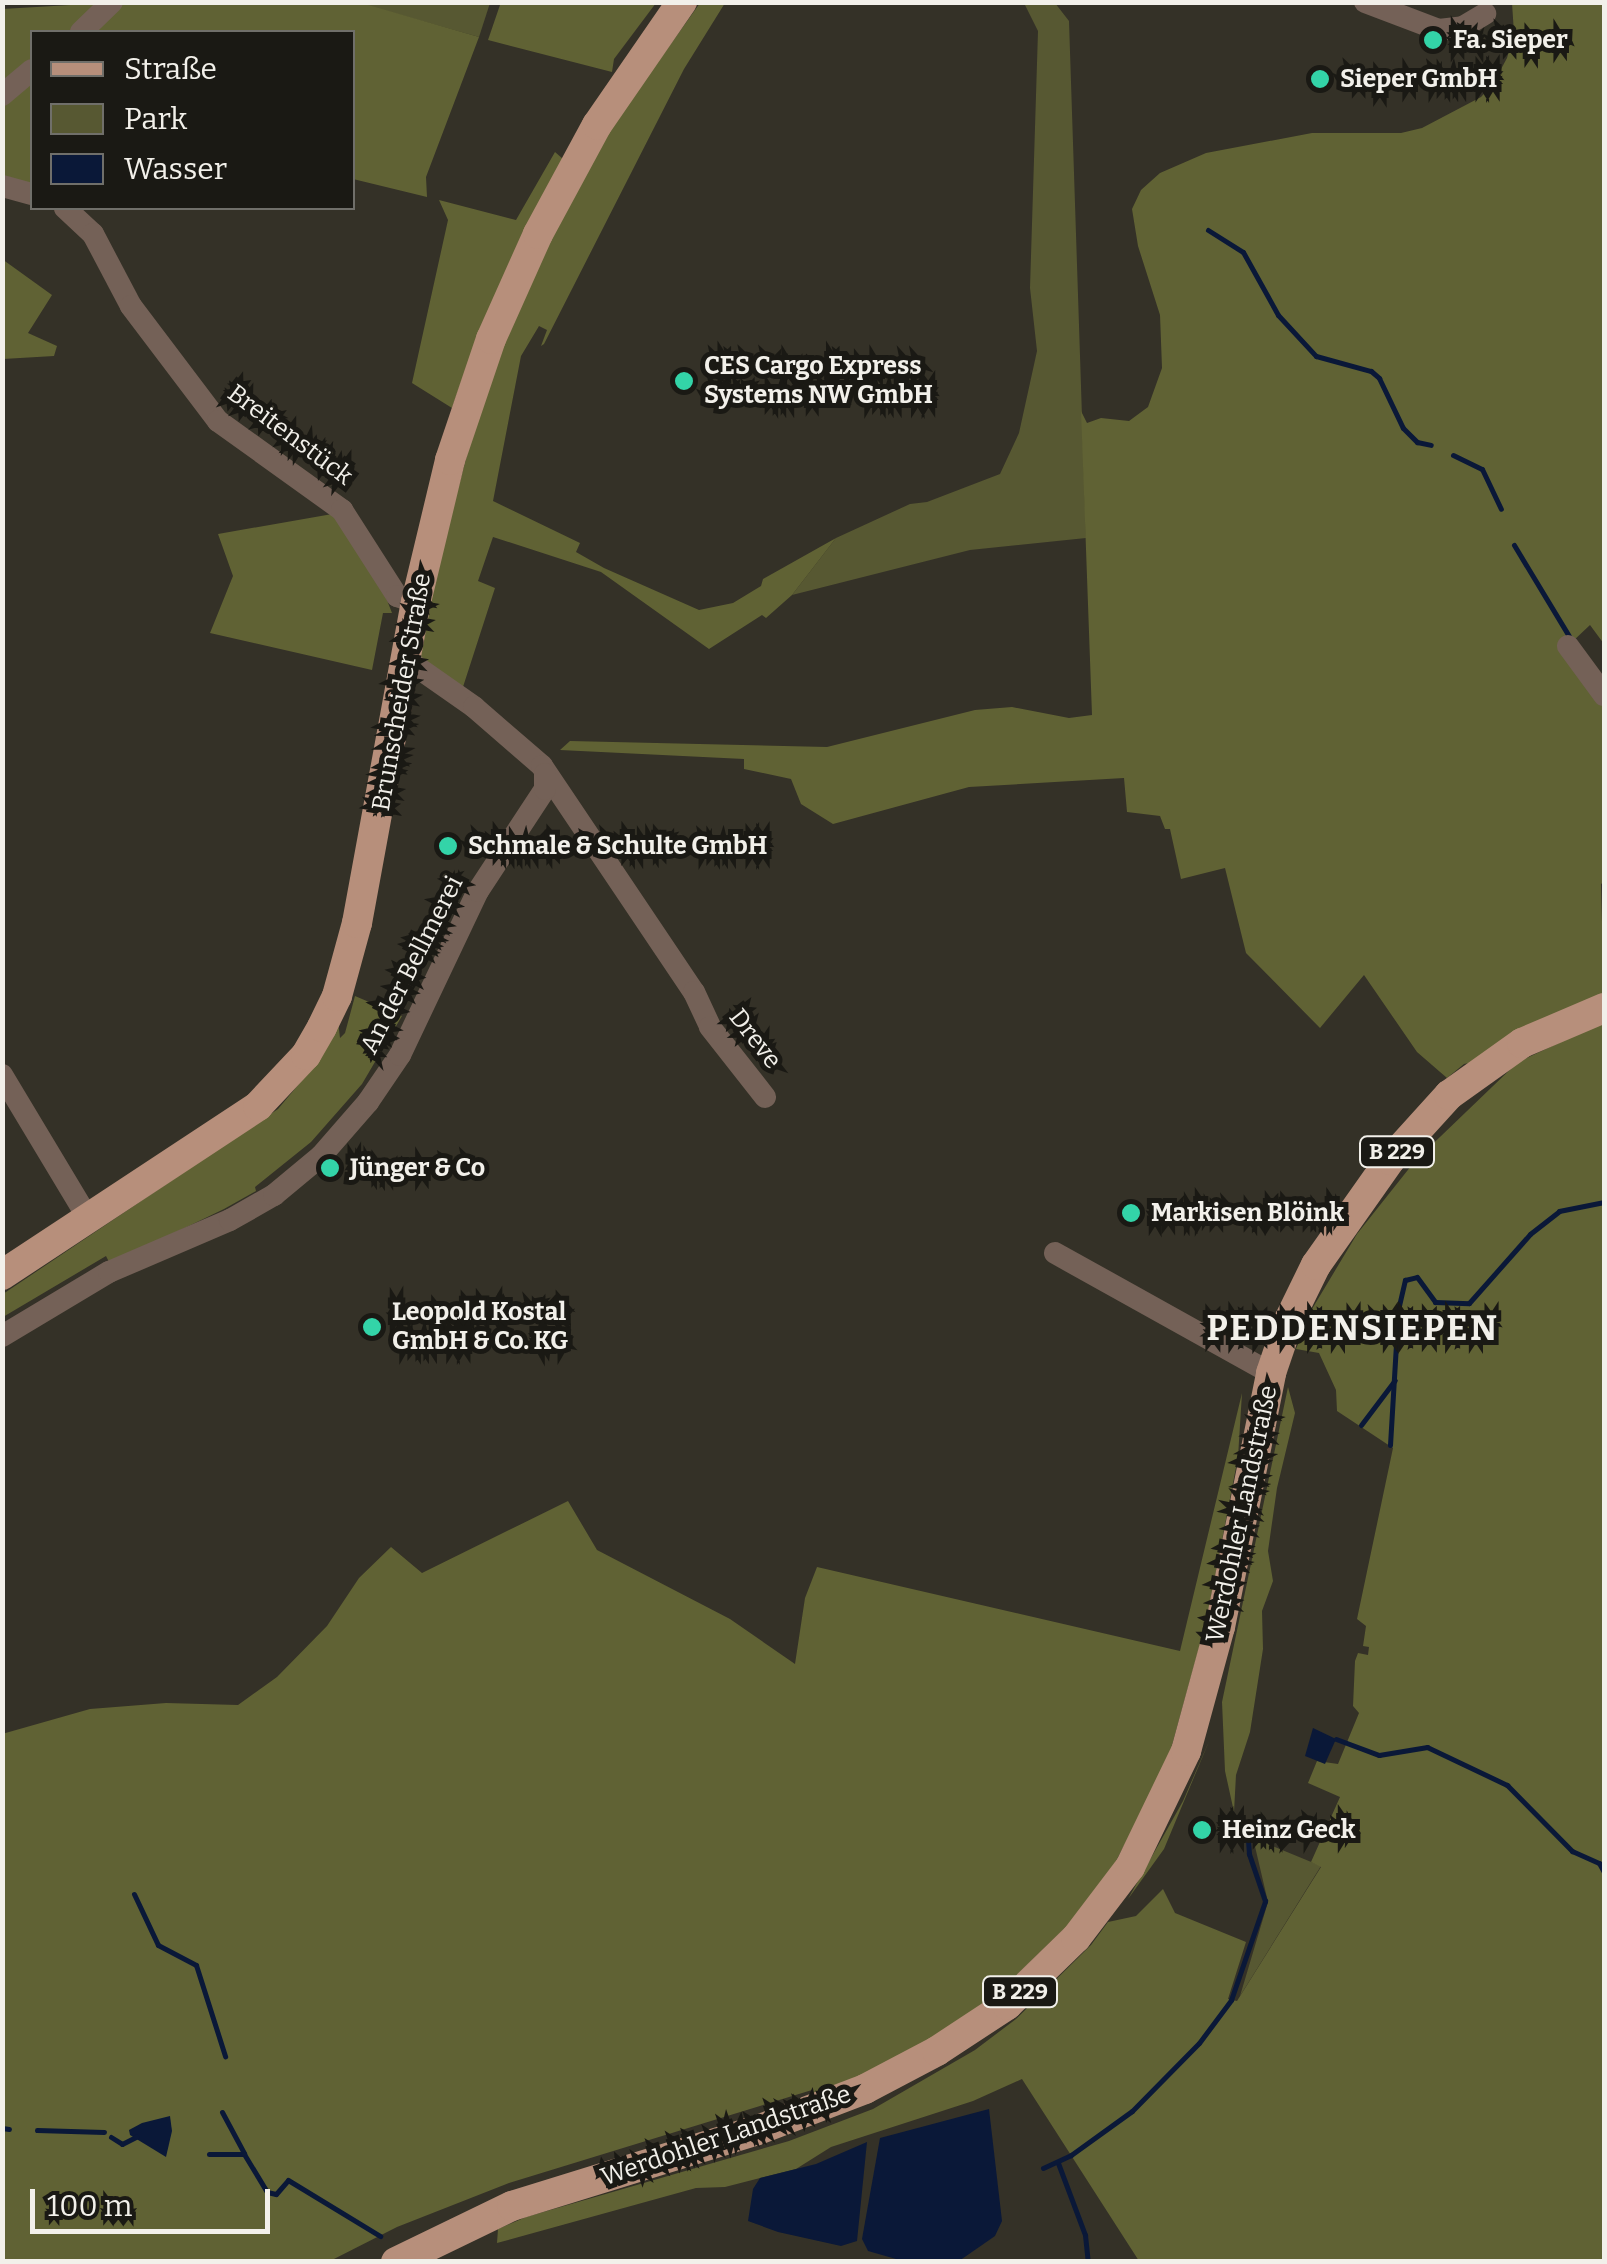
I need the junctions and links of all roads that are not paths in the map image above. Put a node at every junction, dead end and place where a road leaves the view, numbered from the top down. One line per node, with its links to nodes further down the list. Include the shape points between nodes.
1 (112, 2): 5 (street)
2 (682, 2): 11 (main road, Brunscheider Straße, via 596,124 518,278 450,460)
3 (1365, 2): 4 (street, via 1438,30)
4 (1484, 14)
5 (83, 30)
6 (30, 72): 7 (street)
7 (2, 95)
8 (2, 186): 9 (street)
9 (30, 193)
10 (67, 210): 11 (street, Breitenstück, via 93,234 131,306 218,421 332,500 397,596)
11 (416, 602): 13 (main road, Brunscheider Straße)
12 (1568, 646): 14 (street)
13 (407, 660): 15 (street, via 474,706); 19 (main road, Brunscheider Straße, via 357,923 337,996 314,1041 258,1106)
14 (1604, 694)
15 (546, 774): 18 (street, Dreve, via 638,904 702,1015); 22 (street, An der Bellmerei, via 545,789 478,891 400,1055 321,1156 244,1212 109,1272)
16 (1604, 1008): 23 (main road, Werdohler Landstraße / B 229, via 1522,1043 1468,1079 1422,1122 1316,1265)
17 (2, 1075): 19 (street)
18 (764, 1096)
19 (88, 1218): 21 (main road, Brunscheider Straße)
20 (1054, 1254): 23 (street, Werdohler Landstraße)
21 (2, 1275)
22 (2, 1336)
23 (1271, 1373): 24 (main road, Werdohler Landstraße / B 229, via 1220,1627 1186,1751 1130,1868 1076,1938 1008,2005 866,2089 512,2206)
24 (396, 2262)

